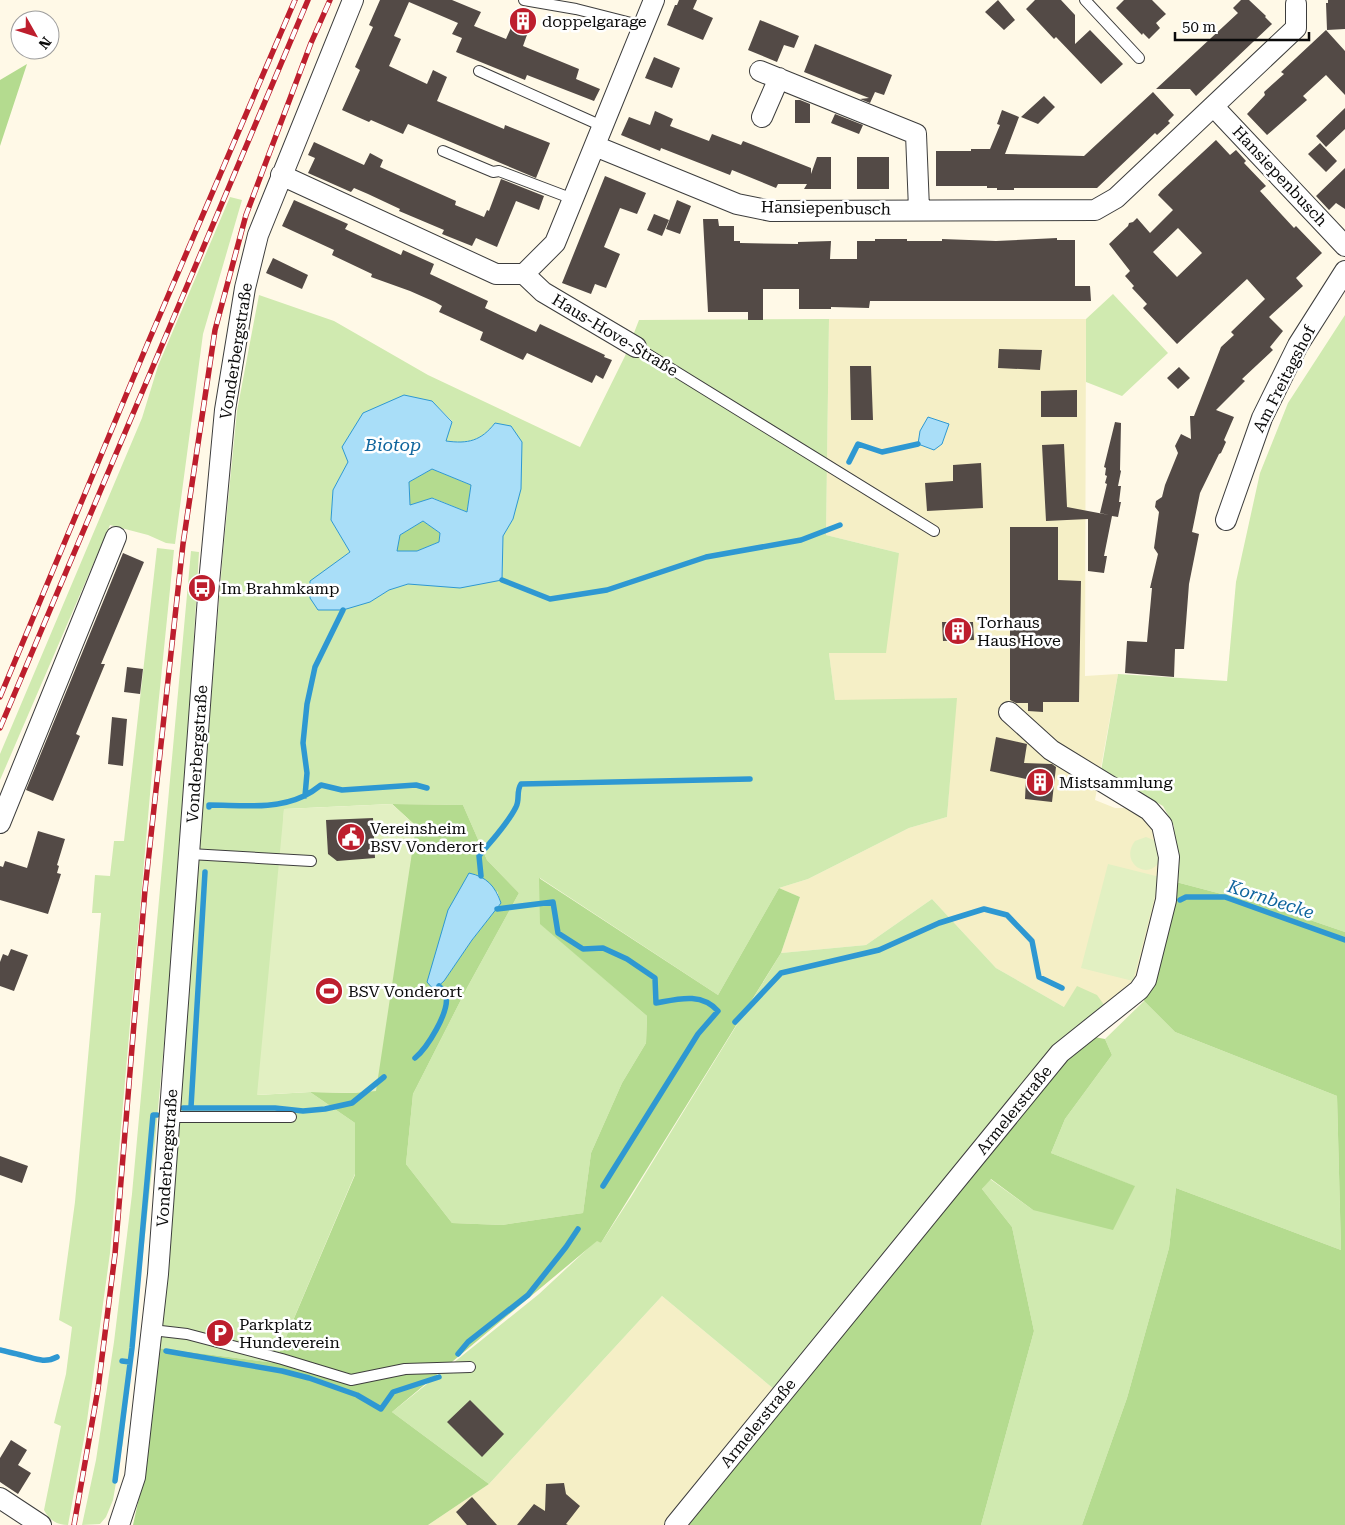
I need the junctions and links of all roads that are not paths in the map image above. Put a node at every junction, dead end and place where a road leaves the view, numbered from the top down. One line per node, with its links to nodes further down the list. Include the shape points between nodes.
1 (353, 0): 16 (street, Vonderbergstraße)
2 (524, 0): 6 (lane)
3 (654, 0): 6 (street)
4 (1085, 0): 7 (lane)
5 (1293, 1): 11 (street, Hansiepenbusch, via 1296,28)
6 (643, 26): 13 (street)
7 (1139, 58)
8 (479, 71): 13 (lane)
9 (760, 71): 10 (street)
10 (779, 78): 12 (street); 18 (street, via 916,134)
11 (1214, 107): 18 (street, Hansiepenbusch, via 1116,198 1095,210); 19 (street, Hansiepenbusch)
12 (762, 117)
13 (602, 126): 14 (street)
14 (595, 146): 17 (street); 18 (street, Hansiepenbusch, via 737,204 771,211)
15 (443, 151): 17 (lane)
16 (281, 175): 21 (street, via 496,274); 28 (street, Vonderbergstraße, via 258,235 245,288 225,410)
17 (573, 199): 21 (street, via 555,243)
18 (919, 209)
19 (1345, 246)
20 (1345, 271): 23 (street, Am Freitagshof, via 1298,345 1262,418)
21 (524, 274): 22 (street, Haus-Hove-Straße, via 543,292)
22 (636, 347): 24 (lane, Haus-Hove-Straße)
23 (1226, 520)
24 (934, 531)
25 (116, 537): 27 (street)
26 (1009, 712): 37 (street, Armelerstraße, via 1051,750 1149,810 1162,825 1170,857 1166,900 1146,980 1139,990 1060,1053)
27 (0, 823)
28 (190, 854): 29 (lane); 30 (street, Vonderbergstraße)
29 (311, 861)
30 (170, 1117): 31 (lane); 32 (street, Vonderbergstraße)
31 (291, 1117)
32 (152, 1330): 33 (lane, via 187,1334 351,1380 406,1369); 36 (street, Vonderbergstraße, via 135,1477)
33 (470, 1367)
34 (0, 1498): 35 (street)
35 (41, 1525)
36 (118, 1525)
37 (675, 1525)

